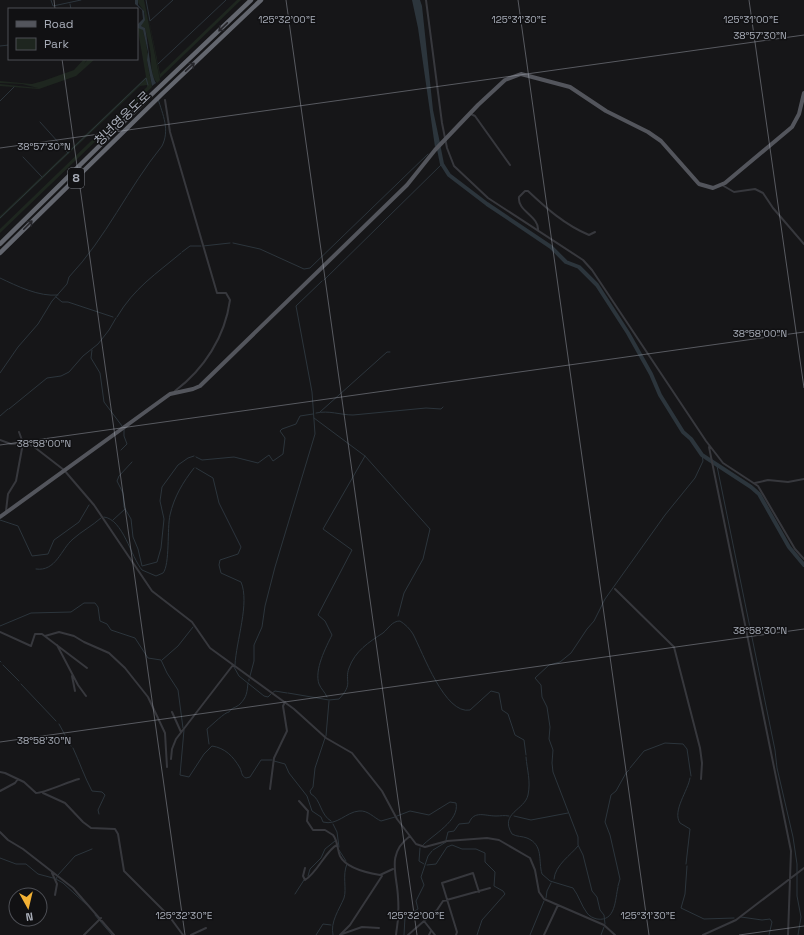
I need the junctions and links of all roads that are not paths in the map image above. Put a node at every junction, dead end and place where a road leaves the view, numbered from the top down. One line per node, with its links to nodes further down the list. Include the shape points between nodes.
1 (251, 0): 12 (highway, 청년영웅도로 / 8, one-way to 12)
2 (261, 0): 14 (highway, 청년영웅도로 / 8, one-way to 2)
3 (426, 0): 7 (street)
4 (804, 93): 9 (main road, via 796,122 789,130)
5 (164, 100): 15 (street, via 170,132 217,292 226,293 230,300 214,349 187,381)
6 (471, 114): 7 (main road); 8 (street); 9 (main road, via 505,80 518,74 530,75 570,87 606,111 651,134 697,183 711,188)
7 (446, 140): 10 (street, via 450,158 461,174 488,198); 15 (main road, via 409,182 200,386)
8 (510, 165)
9 (722, 185): 13 (street, via 734,192 755,189 763,193)
10 (538, 230): 11 (street, via 538,224 520,203 520,197 525,190 576,229 589,234); 19 (street, via 583,260 592,270)
11 (595, 232)
12 (0, 244)
13 (804, 244)
14 (0, 253)
15 (174, 392): 20 (main road)
16 (19, 432): 18 (street)
17 (0, 440): 18 (street, via 11,444)
18 (23, 442): 20 (street, via 33,446); 23 (street, via 16,481 8,494)
19 (709, 444): 22 (street, via 723,463); 56 (street, via 791,851)
20 (64, 470): 23 (main road); 30 (street, via 94,505 152,591 192,622 210,648)
21 (804, 479): 22 (street)
22 (755, 483): 25 (street)
23 (6, 513): 24 (main road)
24 (0, 517)
25 (804, 559)
26 (615, 589): 43 (street, via 674,647 700,748)
27 (0, 632): 28 (street, via 30,646 36,634)
28 (45, 636): 29 (street); 39 (street, via 59,632 74,636 109,653 125,668 148,697 165,733)
29 (57, 644): 31 (street); 32 (street)
30 (233, 665): 35 (street); 37 (street)
31 (87, 668)
32 (72, 673): 33 (street); 34 (street)
33 (75, 691)
34 (86, 696)
35 (285, 702): 44 (street, via 283,706 287,731 274,758); 49 (street, via 326,738 357,758 382,791 394,815)
36 (172, 712): 37 (street)
37 (181, 732): 38 (street, via 173,745)
38 (170, 759)
39 (167, 767)
40 (0, 772): 41 (street)
41 (18, 779): 45 (street); 46 (street, via 33,792)
42 (79, 779): 46 (street)
43 (701, 779)
44 (270, 789)
45 (0, 791)
46 (43, 793): 69 (street, via 65,803 91,828 115,829 124,871 169,916)
47 (299, 801): 50 (street, via 308,811 307,821 312,828 331,833)
48 (0, 832): 54 (street)
49 (410, 836): 53 (street, via 401,844); 61 (street, via 421,847 448,841 487,838 499,840 528,855 541,896)
50 (337, 845): 51 (street, via 332,847 305,880); 55 (street, via 344,862 360,870)
51 (305, 868)
52 (804, 868): 56 (street)
53 (393, 869): 55 (street); 72 (street, via 398,899)
54 (52, 872): 59 (street, via 57,884); 62 (street, via 73,888)
55 (382, 875): 71 (street)
56 (790, 879): 79 (street, via 730,924); 80 (street)
57 (490, 888): 58 (street)
58 (478, 892): 60 (street); 60 (street, via 473,873 442,883)
59 (55, 894)
60 (447, 900): 63 (street); 76 (street)
61 (558, 905): 77 (street); 78 (street, via 604,925)
62 (101, 918): 67 (street); 68 (street)
63 (424, 922): 66 (street); 73 (street)
64 (206, 928): 70 (street)
65 (380, 928): 71 (street, via 362,927)
66 (431, 931): 74 (street); 75 (street)
67 (84, 935)
68 (114, 935)
69 (183, 935)
70 (191, 935)
71 (341, 935)
72 (396, 935)
73 (408, 935)
74 (429, 935)
75 (435, 935)
76 (456, 935)
77 (544, 935)
78 (615, 935)
79 (703, 935)
80 (788, 935)

